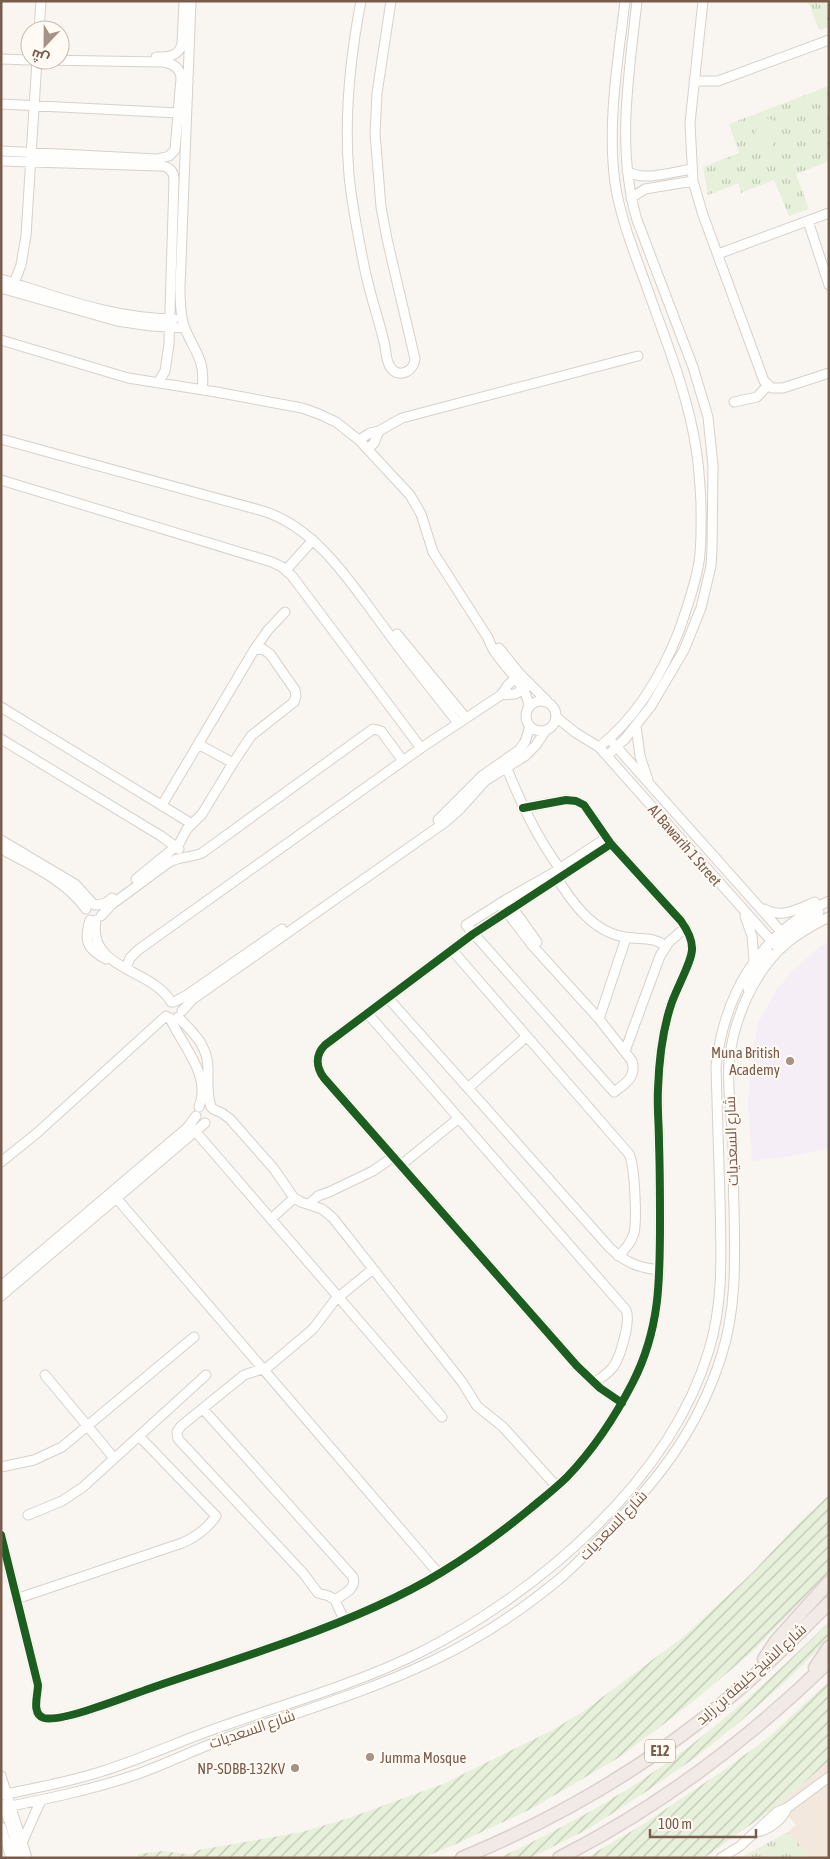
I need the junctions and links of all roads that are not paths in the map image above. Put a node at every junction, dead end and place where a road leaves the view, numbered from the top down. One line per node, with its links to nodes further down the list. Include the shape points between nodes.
1 (41, 1): 9 (street)
2 (184, 1): 13 (street, via 182,44 174,55)
3 (190, 1): 39 (street, via 180,274)
4 (361, 1): 5 (street, via 350,79 349,174 364,266 388,363 393,370 405,373 413,368 415,359 384,228 375,134 377,93)
5 (391, 1)
6 (625, 1): 52 (street, via 612,124 616,183 621,212 686,401)
7 (637, 1): 26 (street, via 626,107)
8 (703, 1): 18 (street)
9 (40, 20)
10 (829, 40): 18 (street, via 718,81)
11 (1, 54): 12 (street)
12 (20, 54)
13 (70, 54)
14 (1, 59): 15 (street)
15 (20, 60)
16 (70, 61): 21 (street, via 170,63 180,74)
17 (36, 70): 20 (street)
18 (694, 81): 25 (street, via 690,123)
19 (1, 104): 20 (street)
20 (34, 106): 21 (street); 23 (street)
21 (178, 113): 23 (street, via 176,146 165,158)
22 (1, 151): 23 (street)
23 (30, 157): 24 (street); 36 (street, via 25,246); 38 (street, via 170,169 174,180)
24 (1, 161)
25 (692, 169): 27 (street); 28 (street)
26 (627, 171): 27 (street, via 641,177); 30 (street)
27 (665, 173): 29 (street)
28 (694, 181): 29 (street); 33 (street)
29 (666, 186): 30 (street, via 645,189)
30 (631, 198): 51 (street, via 702,392)
31 (829, 213): 32 (street)
32 (808, 221): 33 (street); 35 (street)
33 (718, 254): 44 (street, via 761,376)
34 (1, 279): 36 (street)
35 (829, 285)
36 (13, 287): 37 (street); 38 (street, via 117,321)
37 (1, 288)
38 (170, 323): 39 (street); 43 (street, via 166,367)
39 (184, 324): 45 (street, via 200,358)
40 (1, 340): 43 (street, via 128,378)
41 (638, 356): 47 (street, via 408,416)
42 (829, 373): 44 (street, via 783,388)
43 (158, 383): 45 (street)
44 (768, 385): 46 (street, via 757,397)
45 (202, 389): 49 (street, via 311,411 336,422)
46 (734, 402)
47 (379, 432): 49 (street, via 370,432); 50 (street)
48 (1, 439): 54 (street, via 272,514 290,522)
49 (359, 440): 50 (street)
50 (368, 450): 58 (street, via 406,488 421,514 433,552)
51 (714, 466): 52 (street); 67 (street, via 711,566 701,608 673,669)
52 (699, 468): 70 (street, via 699,561 687,609 647,693)
53 (1, 480): 55 (street, via 272,562)
54 (313, 540): 55 (street); 65 (street)
55 (286, 570): 73 (street)
56 (285, 612): 57 (street)
57 (254, 650): 71 (street); 77 (street, via 268,652 295,690 296,699 252,736)
58 (517, 677): 59 (street); 60 (street)
59 (527, 688): 60 (street); 61 (street); 62 (street)
60 (501, 695): 65 (street)
61 (549, 703): 62 (street, via 540,700); 64 (street)
62 (529, 706): 66 (street, via 526,718)
63 (1, 707): 80 (street)
64 (556, 717): 68 (street); 72 (street, Al Bawarih 1 Street)
65 (462, 720): 73 (street)
66 (530, 726): 68 (street); 78 (street, via 522,746)
67 (636, 726): 74 (street); 79 (street, via 640,756)
68 (546, 730): 78 (street, via 531,750)
69 (1, 739): 85 (street)
70 (610, 739): 72 (street); 74 (street, Al Bawarih 1 Street)
71 (198, 744): 77 (street); 80 (street)
72 (599, 747): 75 (street, Al Bawarih 1 Street)
73 (421, 748): 76 (street)
74 (617, 748): 75 (street); 79 (street, Al Bawarih 1 Street)
75 (607, 756): 96 (street, Al Bawarih 1 Street)
76 (403, 761): 87 (street, via 381,731 373,729 202,853); 108 (street, via 138,950)
77 (233, 763): 82 (street, via 202,814)
78 (505, 764): 81 (street); 97 (street, via 455,814)
79 (650, 785): 92 (street, Al Bawarih 1 Street)
80 (162, 805): 82 (street)
81 (523, 808): 84 (street, via 561,800 576,801 587,808); 88 (street)
82 (192, 824): 85 (street)
83 (1, 840): 93 (street, via 75,884)
84 (609, 841): 88 (street); 100 (street)
85 (176, 847): 87 (street); 93 (street, via 110,900)
86 (1, 849): 93 (street)
87 (186, 856): 99 (street, via 168,862)
88 (557, 874): 90 (street); 95 (street); 103 (street, via 575,905 589,919 612,934)
89 (829, 896): 92 (street, via 787,913 772,913)
90 (503, 901): 95 (street); 101 (street, via 466,925)
91 (829, 901): 102 (street, شارع السعديات, via 803,914)
92 (757, 904): 102 (street, Al Bawarih 1 Street)
93 (93, 906): 99 (street, via 102,911); 99 (street, via 86,915)
94 (829, 908): 102 (street)
95 (509, 910): 101 (street); 113 (street)
96 (744, 911): 104 (street, Al Bawarih 1 Street); 107 (street, via 752,936)
97 (310, 913): 110 (street); 112 (street)
98 (829, 917): 102 (street, شارع السعديات)
99 (96, 919): 108 (street, via 95,937 99,947 109,958)
100 (685, 928): 105 (street); 134 (street, via 692,954 668,1015 657,1093)
101 (473, 934): 106 (street); 115 (street, via 614,1092 632,1075 633,1064)
102 (785, 935): 104 (street, شارع السعديات)
103 (626, 938): 105 (street, via 650,938); 113 (street)
104 (775, 945): 107 (street, شارع السعديات); 167 (street, شارع السعديات, via 752,975 729,1060 736,1260 728,1334 697,1416 665,1468 645,1492 557,1581 507,1618 431,1661 388,1681 200,1747 137,1774)
105 (666, 946): 115 (street)
106 (452, 950): 109 (street); 114 (street)
107 (754, 961): 168 (street, شارع السعديات, via 728,1010 716,1066 721,1270 714,1330 693,1392 651,1463 627,1492 540,1577 493,1611 432,1646 379,1670 192,1736 133,1761)
108 (126, 968): 110 (street, via 157,986)
109 (388, 998): 111 (street); 116 (street)
110 (172, 1002): 112 (street, via 179,1004); 112 (street, via 165,1006 164,1011)
111 (368, 1014): 119 (street); 122 (street, via 322,1048 317,1059 318,1067)
112 (174, 1016): 117 (street, via 195,1035 205,1050); 118 (street, via 177,1033 198,1070 202,1091); 123 (street)
113 (599, 1019): 115 (street)
114 (527, 1036): 116 (street); 132 (street, via 631,1158 634,1231 627,1247)
115 (625, 1051)
116 (468, 1088): 132 (street)
117 (212, 1108): 118 (street, via 205,1105); 120 (street, via 213,1118); 128 (street, via 230,1119 274,1169)
118 (197, 1112): 120 (street, via 199,1121); 125 (street, via 187,1128)
119 (459, 1118): 124 (street); 143 (street, via 626,1310 628,1321 617,1360)
120 (205, 1123): 121 (street)
121 (195, 1131): 125 (street); 131 (street)
122 (393, 1157): 124 (street); 126 (street, via 373,1171)
123 (1, 1162)
124 (401, 1166): 143 (street)
125 (142, 1172): 127 (street)
126 (329, 1192): 129 (street); 130 (street)
127 (114, 1196): 135 (street); 140 (street)
128 (294, 1198): 129 (street); 131 (street)
129 (309, 1204): 130 (street)
130 (322, 1209): 133 (street, via 337,1222)
131 (271, 1219): 138 (street)
132 (618, 1256): 134 (street, via 639,1267)
133 (373, 1270): 138 (street); 151 (street, via 462,1382 477,1406 503,1427)
134 (660, 1270): 144 (street, via 658,1304 651,1337)
135 (17, 1280): 136 (street); 137 (street)
136 (1, 1286)
137 (1, 1296)
138 (338, 1297): 140 (street, via 313,1329); 146 (street)
139 (194, 1337): 147 (street)
140 (262, 1370): 145 (street, via 244,1375); 154 (street)
141 (45, 1375): 147 (street)
142 (206, 1375): 148 (street)
143 (594, 1383): 144 (street)
144 (622, 1403): 151 (street, via 585,1456)
145 (202, 1408): 157 (street, via 353,1577 353,1587); 157 (street, via 179,1428 178,1439 316,1591)
146 (442, 1417)
147 (87, 1427): 149 (street); 150 (street, via 52,1452 34,1460)
148 (139, 1436): 149 (street); 156 (street, via 216,1516 201,1532 182,1543)
149 (114, 1458): 152 (street, via 73,1495)
150 (1, 1467)
151 (557, 1486): 154 (street, via 502,1531)
152 (28, 1515)
153 (1, 1536): 156 (street)
154 (439, 1574): 159 (street)
155 (829, 1582): 163 (highway, via 776,1641)
156 (16, 1599): 159 (street, via 38,1685 36,1710 45,1718 100,1706)
157 (335, 1600): 159 (street)
158 (829, 1602): 163 (highway, شارع الشيخ خليفة بن زايد / E12)
159 (344, 1620)
160 (829, 1647): 164 (highway)
161 (829, 1661): 164 (highway, E12)
162 (829, 1668): 164 (highway)
163 (758, 1672): 175 (highway, شارع الشيخ خليفة بن زايد / E12, via 695,1725 627,1773 551,1816)
164 (810, 1680): 176 (highway, E12, via 742,1740 691,1779 629,1820)
165 (1, 1776): 168 (street)
166 (829, 1777): 177 (street, via 777,1812 740,1846)
167 (40, 1800): 168 (street, شارع السعديات); 171 (street)
168 (4, 1802): 171 (street); 173 (street)
169 (1, 1827): 170 (street)
170 (3, 1840): 172 (street)
171 (22, 1843): 174 (street)
172 (11, 1858)
173 (20, 1858)
174 (27, 1858)
175 (462, 1858)
176 (559, 1858)
177 (721, 1858)

